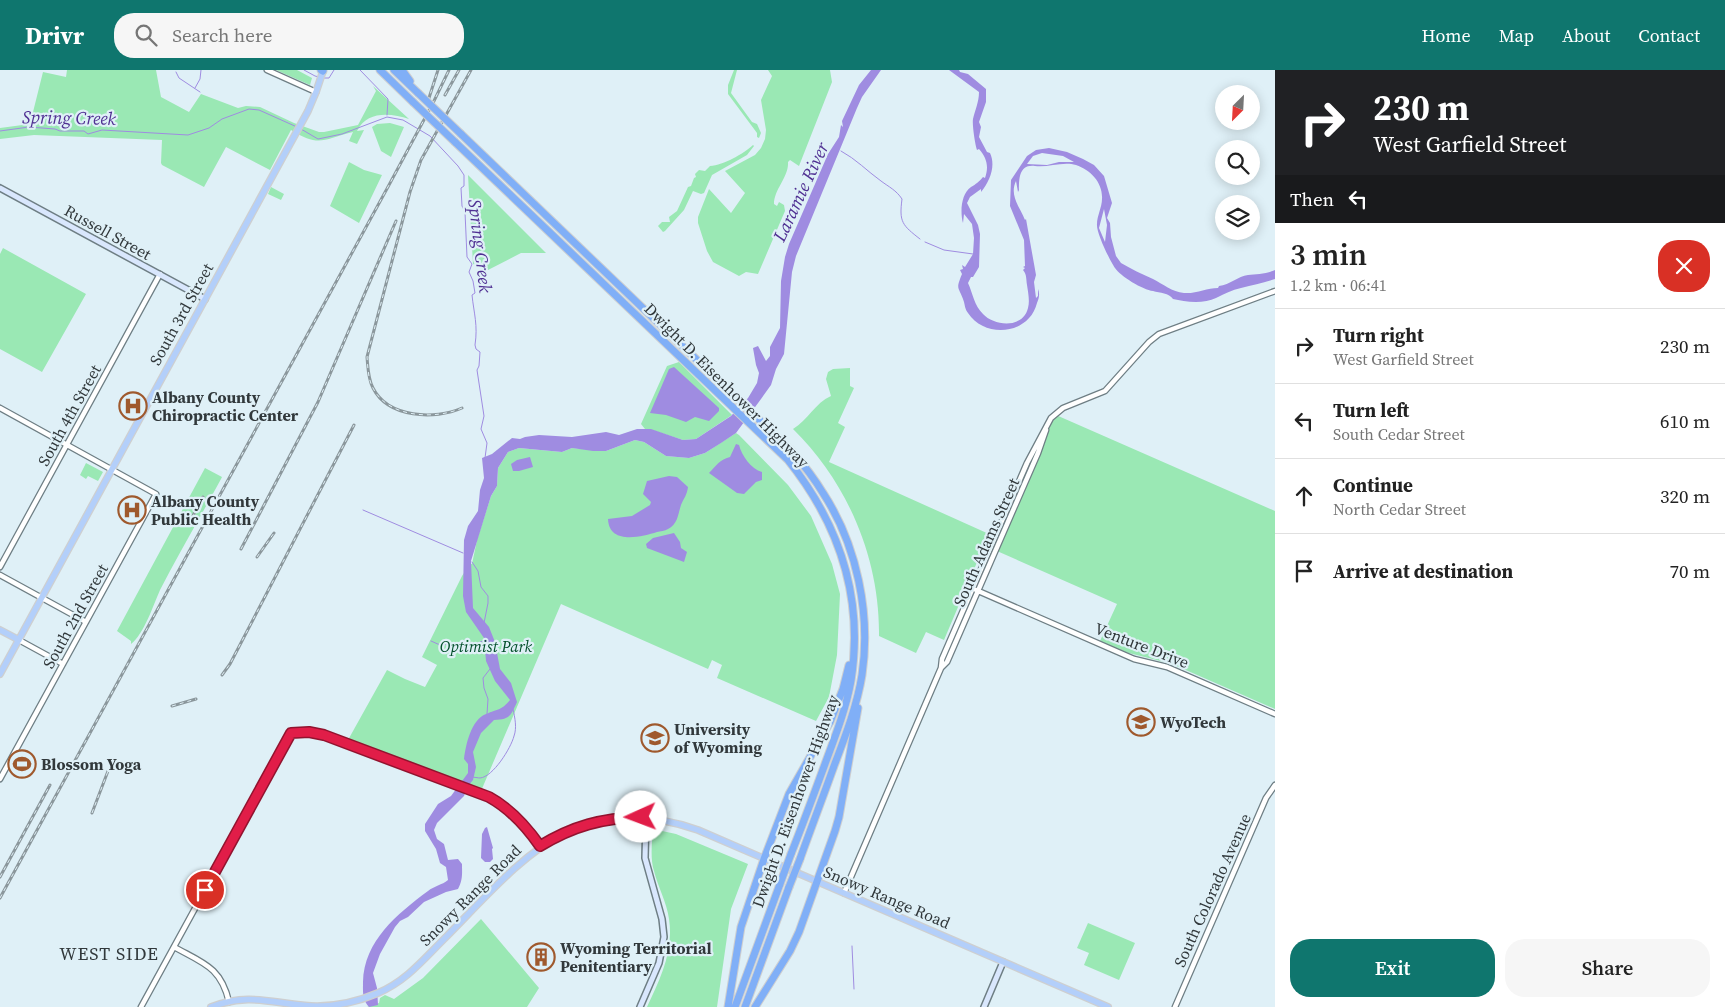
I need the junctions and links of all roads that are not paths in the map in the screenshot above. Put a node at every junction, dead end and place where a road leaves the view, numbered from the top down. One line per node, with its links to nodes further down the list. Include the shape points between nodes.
1 (267, 70): 6 (street)
2 (380, 70): 16 (highway, Dwight D. Eisenhower Highway, bridge, via 788,460 824,512)
3 (394, 70): 7 (highway, Dwight D. Eisenhower Highway)
4 (402, 70): 7 (highway)
5 (322, 73): 6 (main road, South 3rd Street)
6 (316, 92): 11 (main road, South 3rd Street)
7 (418, 93): 28 (highway, Dwight D. Eisenhower Highway, bridge, via 757,416 809,472 836,516 855,566 864,615)
8 (0, 188): 9 (main road, Russell Street)
9 (160, 274): 11 (main road, Russell Street); 14 (street, South 4th Street)
10 (1275, 291): 13 (street, South Adams Street, via 1159,334 1105,391 1058,411)
11 (205, 299): 15 (main road, South 3rd Street)
12 (0, 408): 14 (street)
13 (1047, 424): 19 (street, South Adams Street); 20 (street, South Adams Street, via 1038,453)
14 (67, 445): 15 (street); 17 (street, South 4th Street)
15 (112, 469): 21 (main road, South 3rd Street); 22 (street, South 2nd Street, via 156,494)
16 (843, 560): 34 (highway, via 852,635 843,689 830,722 789,794); 44 (highway, Dwight D. Eisenhower Highway, bridge, via 854,625 851,680 832,746)
17 (0, 567)
18 (0, 575): 21 (street)
19 (972, 588): 20 (street, Venture Drive); 26 (street, South Adams Street)
20 (978, 591): 26 (street, South Adams Street, via 947,662); 29 (street, Venture Drive, via 1134,659 1167,667)
21 (42, 598): 22 (street); 24 (main road, South 3rd Street)
22 (86, 622): 25 (street, South 2nd Street)
23 (0, 630): 24 (main road)
24 (18, 640): 25 (street); 27 (main road, South 3rd Street)
25 (63, 664): 30 (street, South 2nd Street)
26 (941, 668): 36 (street, South Adams Street)
27 (0, 674)
28 (861, 677): 35 (highway, via 839,817); 45 (highway, Dwight D. Eisenhower Highway, bridge, via 842,744)
29 (1275, 714)
30 (0, 779)
31 (1275, 785): 49 (street, South Colorado Avenue, via 1266,798)
32 (646, 818): 33 (main road, Snowy Range Road, via 600,820); 34 (main road, Snowy Range Road, via 686,826); 42 (main road, via 645,858 664,937 659,963)
33 (540, 846): 37 (street, via 511,812 493,799 324,735 291,733); 39 (main road, Snowy Range Road, via 417,968 386,990 360,1000 320,1006 258,999)
34 (764, 858): 35 (main road, Snowy Range Road); 43 (highway, via 741,927)
35 (817, 882): 36 (main road, Snowy Range Road); 46 (highway, via 790,951)
36 (844, 893): 38 (main road, Snowy Range Road)
37 (174, 947): 39 (street, via 216,972); 40 (street)
38 (1004, 962): 47 (main road); 48 (main road, Snowy Range Road)
39 (230, 1002): 41 (main road, Snowy Range Road)
40 (141, 1007)
41 (211, 1007)
42 (640, 1007)
43 (728, 1007)
44 (735, 1007)
45 (745, 1007)
46 (756, 1007)
47 (984, 1007)
48 (1108, 1007)
49 (1175, 1007)

